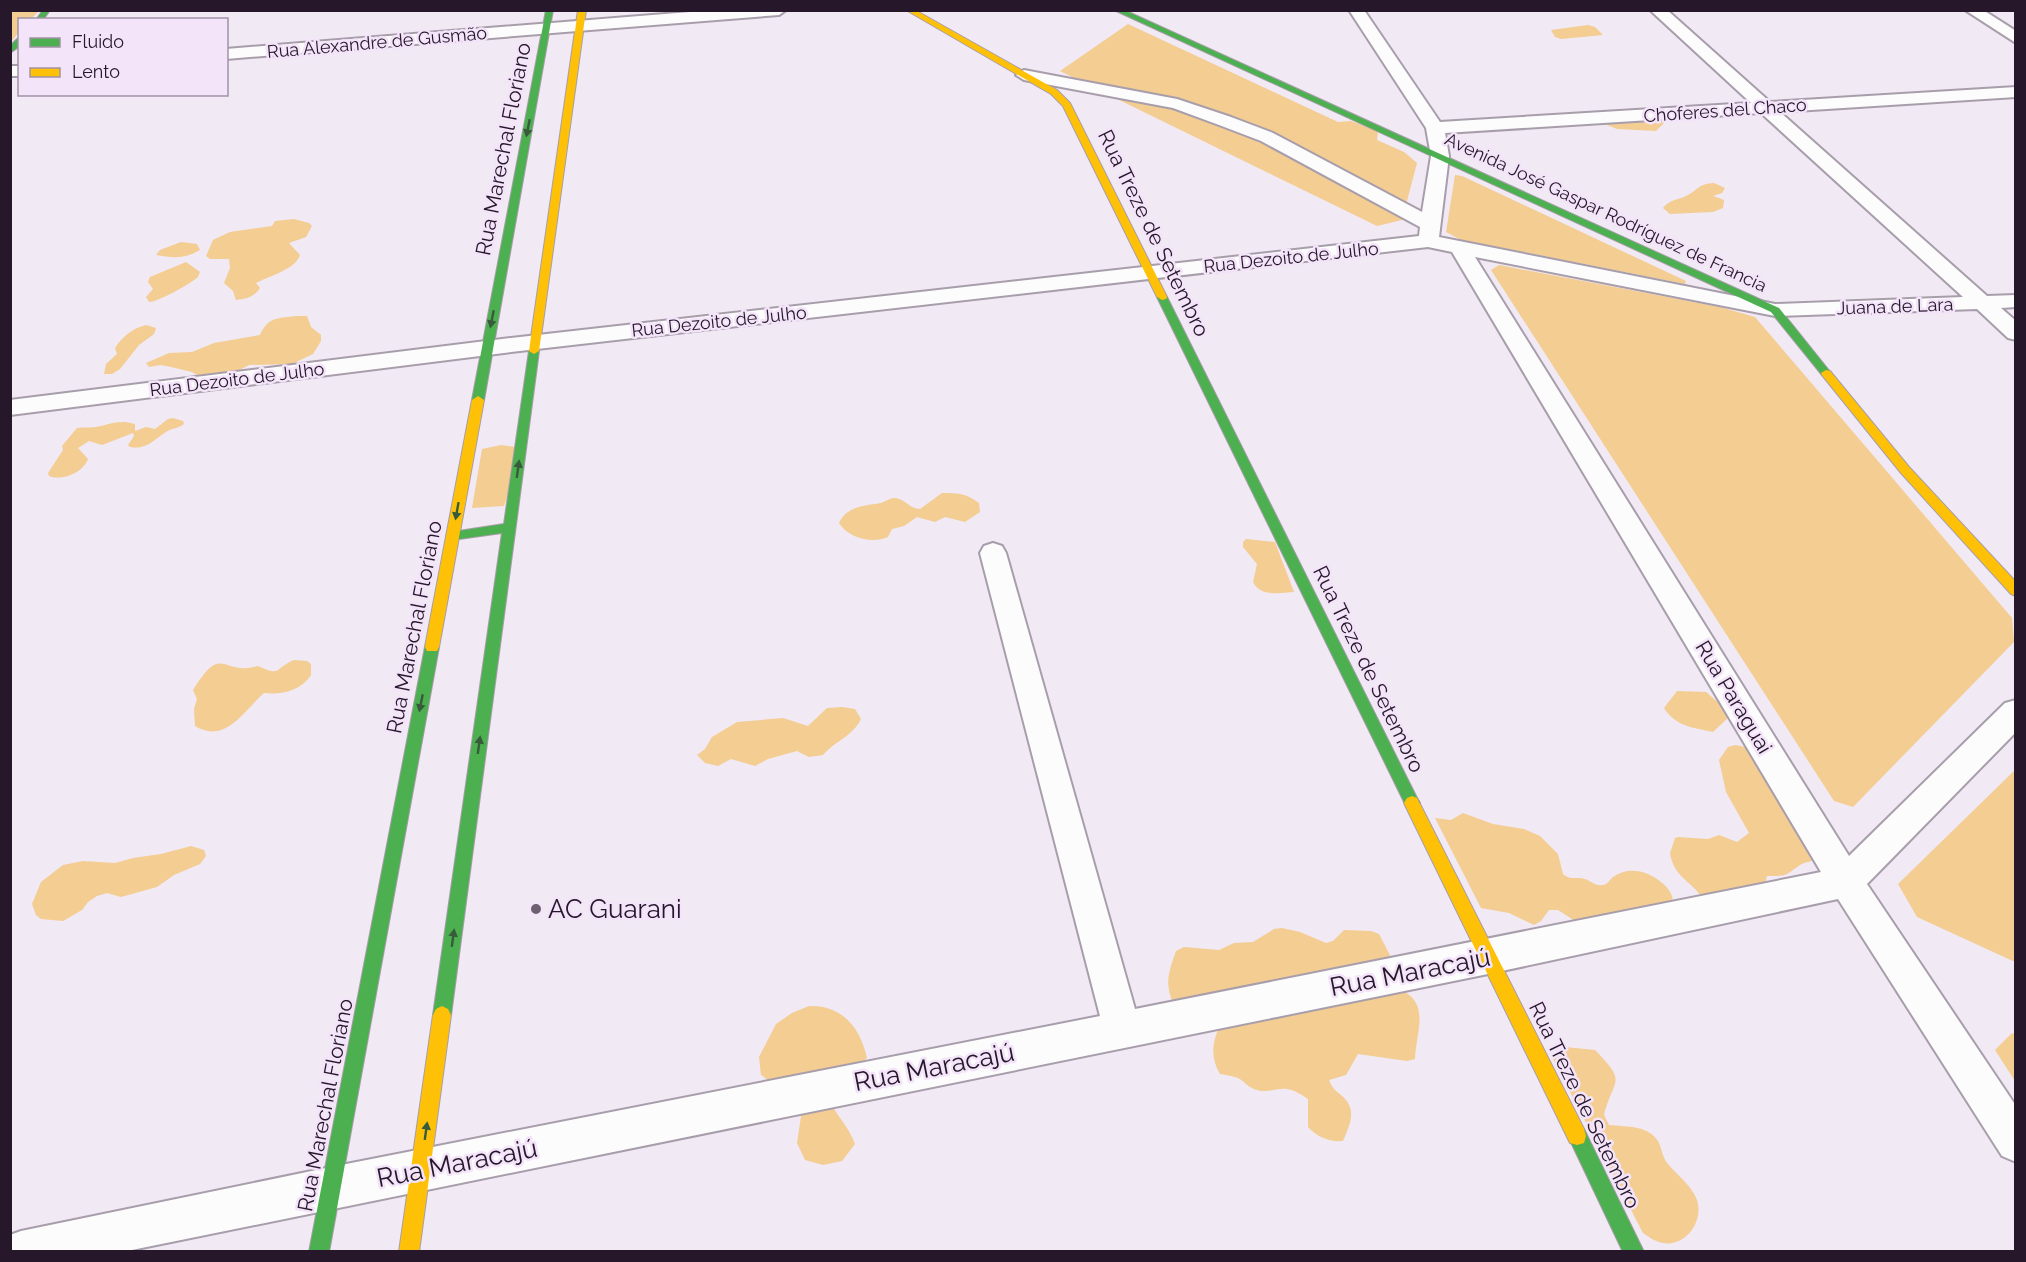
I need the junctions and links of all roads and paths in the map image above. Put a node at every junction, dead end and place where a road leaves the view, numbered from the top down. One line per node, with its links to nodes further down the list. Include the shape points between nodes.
1 (550, 10): 9 (main road, Rua Marechal Floriano)
2 (778, 10): 8 (street, Rua Alexandre de Gusmão)
3 (909, 10): 12 (main road)
4 (1117, 10): 17 (main road, Avenida José Gaspar Rodríguez de Francia)
5 (1356, 10): 16 (street)
6 (1657, 10): 15 (street)
7 (1972, 10): 10 (street)
8 (581, 19): 9 (street, Rua Alexandre de Gusmão); 14 (main road, Rua Marechal Floriano)
9 (547, 29): 11 (street, Rua Alexandre de Gusmão); 14 (main road, Rua Marechal Floriano)
10 (2016, 38)
11 (228, 54)
12 (1024, 75): 18 (street, via 1177,104 1226,121 1267,137); 20 (main road, Rua Treze de Setembro, via 1054,92 1067,105)
13 (2016, 92): 15 (street, Choferes del Chaco)
14 (552, 94): 25 (main road, Rua Marechal Floriano); 26 (main road, Rua Marechal Floriano, one-way to 26)
15 (1765, 107): 16 (street, Choferes del Chaco); 22 (street)
16 (1435, 128): 17 (street)
17 (1440, 156): 18 (street); 23 (main road, Avenida José Gaspar Rodríguez de Francia)
18 (1430, 233): 19 (street, Juana de Lara); 20 (street, Rua Dezoito de Julho)
19 (1460, 248): 23 (street, Juana de Lara); 33 (street, Rua Paraguai)
20 (1150, 273): 25 (street, Rua Dezoito de Julho); 34 (main road, Rua Treze de Setembro)
21 (2016, 301): 22 (street, Juana de Lara)
22 (1982, 303): 23 (street, Juana de Lara); 24 (street)
23 (1775, 310): 31 (main road, Avenida José Gaspar Rodríguez de Francia, via 1905,470)
24 (2016, 333)
25 (536, 342): 26 (street, Rua Dezoito de Julho); 28 (main road, Rua Marechal Floriano, one-way to 25)
26 (487, 348): 27 (street, Rua Dezoito de Julho); 29 (main road, Rua Marechal Floriano, one-way to 29)
27 (10, 408)
28 (510, 528): 29 (main road); 37 (main road, Rua Marechal Floriano, one-way to 28)
29 (452, 536): 38 (main road, Rua Marechal Floriano, one-way to 38)
30 (993, 553): 35 (street)
31 (2016, 591)
32 (2016, 712): 33 (street)
33 (1846, 882): 34 (street, Rua Maracajú); 36 (street, Rua Paraguai)
34 (1488, 957): 35 (street, Rua Maracajú); 42 (main road, Rua Treze de Setembro)
35 (1122, 1029): 37 (street, Rua Maracajú)
36 (2016, 1142)
37 (420, 1171): 38 (street, Rua Maracajú); 41 (main road, Rua Marechal Floriano)
38 (331, 1187): 39 (street, Rua Maracajú); 40 (main road, Rua Marechal Floriano)
39 (21, 1251)
40 (319, 1251)
41 (409, 1251)
42 (1634, 1251)

